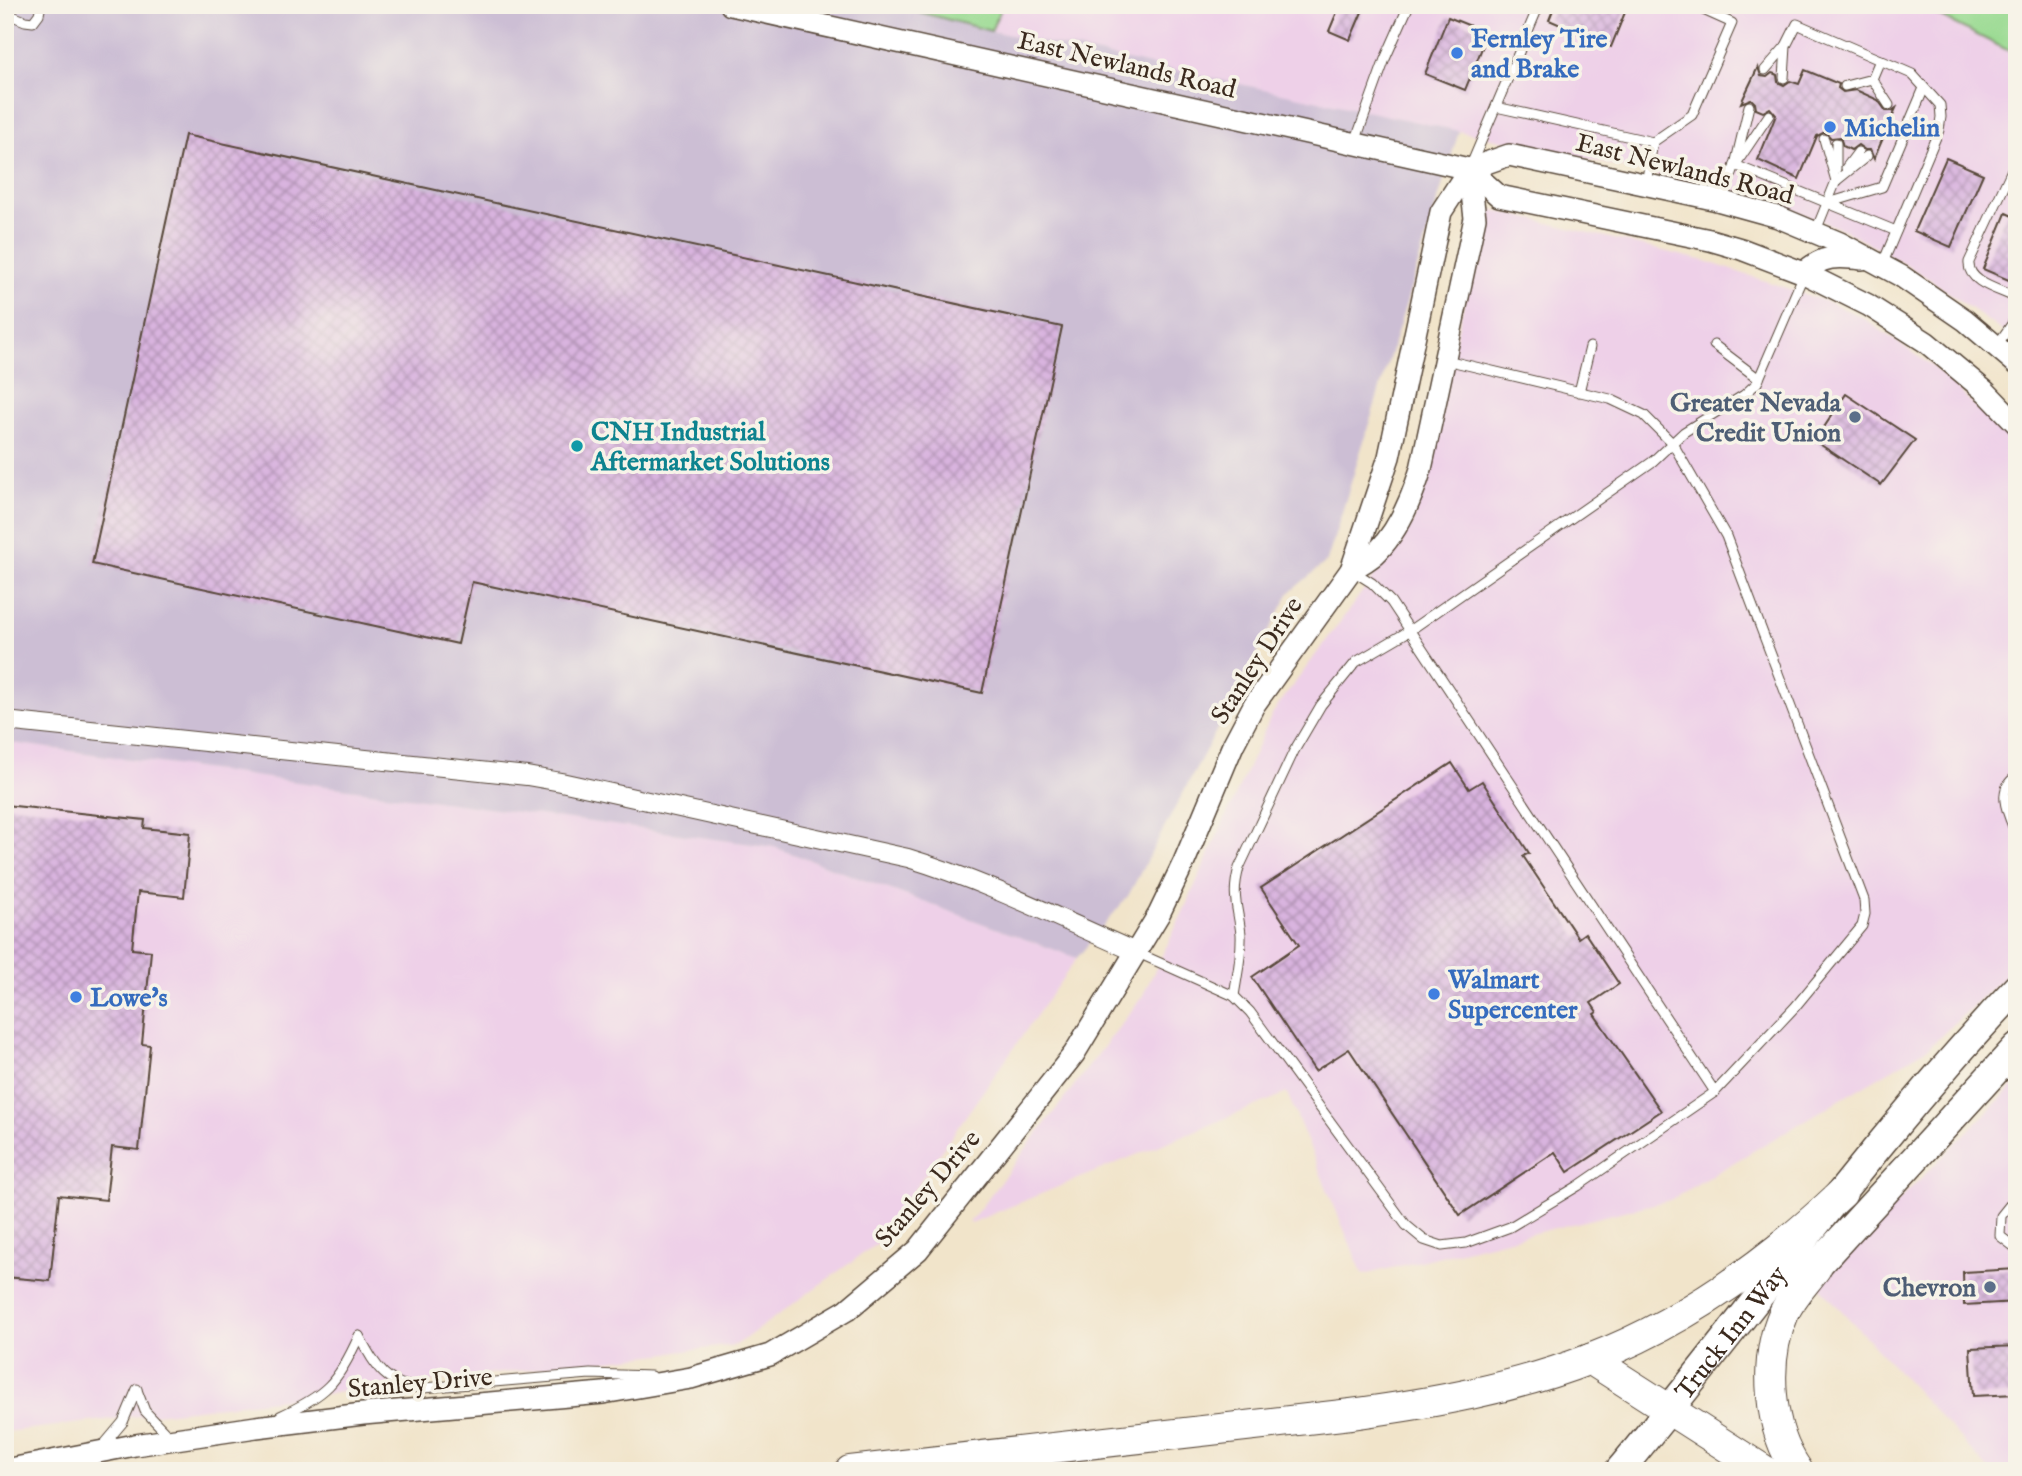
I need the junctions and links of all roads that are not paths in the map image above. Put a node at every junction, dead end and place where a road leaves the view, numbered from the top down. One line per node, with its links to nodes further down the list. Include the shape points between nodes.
1 (41, 5): 6 (lane, via 33,22)
2 (731, 5): 23 (street, East Newlands Road)
3 (1409, 5): 23 (lane)
4 (1539, 5): 18 (lane)
5 (1692, 5): 21 (lane, via 1732,23 1692,115)
6 (5, 13)
7 (1786, 46): 8 (lane, via 1797,24); 9 (lane); 10 (lane)
8 (1880, 60): 11 (lane); 13 (lane, via 1912,74)
9 (1765, 70)
10 (1784, 78)
11 (1872, 79): 12 (lane); 14 (lane); 15 (lane); 16 (lane)
12 (1845, 86)
13 (1924, 88): 31 (lane, via 1882,187); 32 (lane, via 1940,105 1939,130)
14 (1857, 91)
15 (1879, 101)
16 (1889, 105)
17 (1749, 106): 26 (lane)
18 (1496, 107): 21 (lane); 27 (lane)
19 (1769, 115): 26 (lane)
20 (1824, 139): 28 (lane)
21 (1653, 142): 29 (lane)
22 (1836, 143): 28 (lane)
23 (1354, 144): 27 (street, East Newlands Road)
24 (1862, 154): 28 (lane)
25 (2017, 159): 36 (lane, via 1968,268 1977,280)
26 (1735, 165): 30 (lane); 31 (lane)
27 (1469, 169): 29 (street, East Newlands Road, via 1509,155); 35 (street, East Newlands Road, via 1499,195 1710,240); 41 (street, Stanley Drive, via 1475,218); 47 (street, Stanley Drive, via 1441,212 1387,467)
28 (1836, 181): 31 (lane)
29 (1646, 184): 30 (street, East Newlands Road)
30 (1722, 201): 33 (street, East Newlands Road)
31 (1828, 203): 32 (lane); 33 (lane)
32 (1896, 231): 34 (lane)
33 (1815, 233): 34 (street, East Newlands Road)
34 (1879, 263): 35 (street, via 1838,256 1820,260); 39 (street, East Newlands Road, via 1933,296)
35 (1804, 273): 43 (lane); 45 (street, East Newlands Road, via 1868,305 1926,342)
36 (2017, 298)
37 (2017, 317): 39 (lane)
38 (1714, 345): 43 (lane)
39 (1997, 345): 42 (street, East Newlands Road)
40 (1590, 347): 44 (lane)
41 (1446, 360): 44 (lane); 47 (street, Stanley Drive, via 1408,505 1377,553)
42 (2017, 364)
43 (1759, 379): 46 (lane, via 1744,395 1684,432)
44 (1579, 392): 46 (lane, via 1610,399 1644,415)
45 (2017, 424)
46 (1673, 444): 48 (lane); 56 (lane, via 1726,536 1864,900 1865,914 1854,938)
47 (1351, 570): 48 (lane, via 1391,602); 52 (street, Stanley Drive, via 1243,723 1175,881)
48 (1409, 631): 54 (lane, via 1356,663 1321,705 1289,762 1234,887 1241,935); 56 (lane)
49 (5, 721): 52 (street, via 561,782 908,858)
50 (2017, 776): 51 (lane, via 2005,789 2004,799)
51 (2017, 836)
52 (1138, 953): 54 (lane); 62 (street, Stanley Drive, via 1074,1054 918,1250 847,1310 769,1356)
53 (2017, 988): 57 (highway, Truck Inn Way, via 1925,1089)
54 (1234, 996): 56 (lane, via 1406,1225 1423,1240 1442,1246 1466,1243 1510,1227)
55 (2015, 1050): 60 (highway)
56 (1715, 1092)
57 (1842, 1193): 61 (highway, via 1780,1249 1710,1299); 63 (highway, Truck Inn Way)
58 (2017, 1196): 59 (lane, via 2001,1216 2000,1236)
59 (2017, 1249)
60 (1816, 1268): 63 (highway); 71 (highway, via 1784,1311 1771,1356 1777,1423)
61 (1590, 1359): 63 (highway); 68 (highway, via 1519,1382 1418,1404)
62 (691, 1378): 64 (street, Stanley Drive, via 603,1393); 64 (lane, via 590,1374 415,1388 381,1373 359,1336 340,1374 321,1395)
63 (1670, 1409): 69 (highway, Truck Inn Way); 70 (highway)
64 (256, 1427): 65 (street, Stanley Drive)
65 (172, 1439): 66 (street, Stanley Drive); 66 (lane, via 145,1411 137,1389 123,1422)
66 (96, 1453): 67 (street, Stanley Drive)
67 (5, 1470)
68 (850, 1471)
69 (1619, 1471)
70 (1765, 1471)
71 (1798, 1471)

